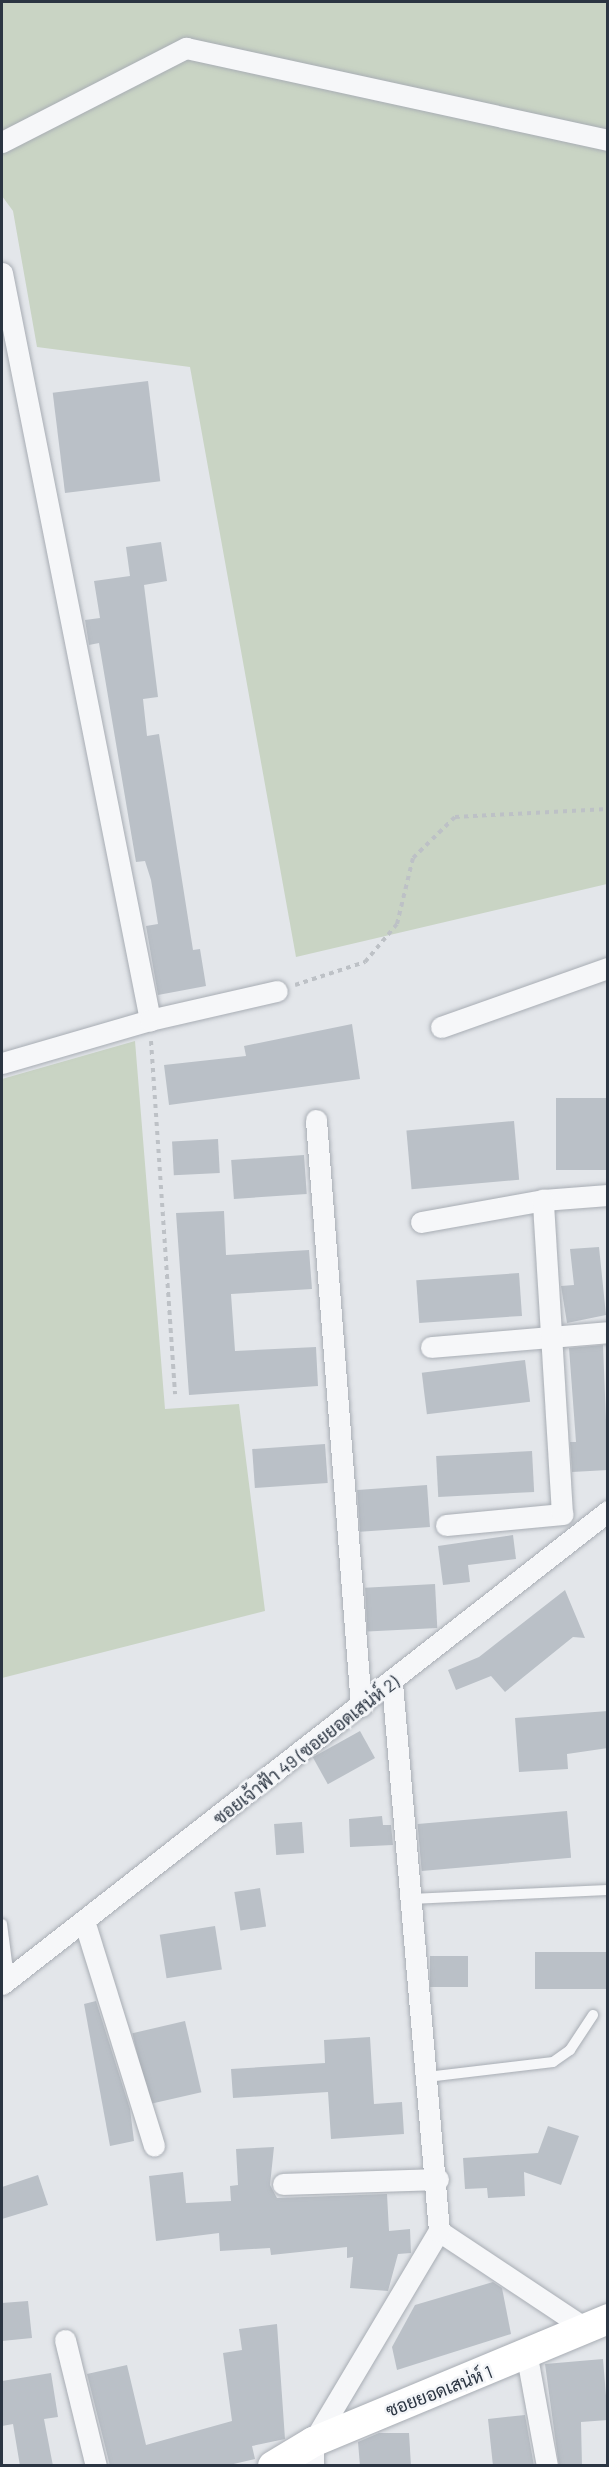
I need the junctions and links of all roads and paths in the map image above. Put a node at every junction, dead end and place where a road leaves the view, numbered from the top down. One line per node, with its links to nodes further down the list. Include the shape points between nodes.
1 (608, 140): 2 (street, via 186,48)
2 (2, 142)
3 (2, 273): 7 (street)
4 (608, 809): 6 (path, via 455,818 413,858 397,924 365,962)
5 (608, 968): 8 (street)
6 (277, 991): 7 (street)
7 (150, 1020): 9 (street); 17 (path)
8 (441, 1027)
9 (2, 1063)
10 (316, 1120): 21 (street)
11 (608, 1195): 12 (street)
12 (543, 1200): 13 (street); 15 (street)
13 (420, 1222)
14 (608, 1332): 15 (street)
15 (552, 1336): 16 (street); 19 (street, via 562,1514)
16 (431, 1347)
17 (175, 1394)
18 (608, 1511): 20 (street, ซอยเจ้าฟ้า 49 (ซอยยอดเสน่ห์ 2))
19 (446, 1524)
20 (392, 1683): 21 (street, ซอยเจ้าฟ้า 49 (ซอยยอดเสน่ห์ 2)); 23 (street)
21 (361, 1706): 24 (street, ซอยเจ้าฟ้า 49 (ซอยยอดเสน่ห์ 2))
22 (608, 1890): 23 (lane)
23 (410, 1899): 28 (street)
24 (85, 1923): 26 (street, ซอยเจ้าฟ้า 49 (ซอยยอดเสน่ห์ 2)); 29 (street)
25 (2, 1924): 26 (lane)
26 (5, 1981)
27 (592, 2015): 28 (lane, via 570,2050 553,2062)
28 (427, 2077): 30 (street)
29 (154, 2145)
30 (438, 2179): 31 (street); 32 (street)
31 (284, 2184)
32 (439, 2231): 33 (street); 36 (street)
33 (596, 2324): 35 (street, ซอยยอดเสน่ห์ 1)
34 (64, 2340): 37 (street)
35 (527, 2357): 36 (street, ซอยยอดเสน่ห์ 1); 39 (street)
36 (313, 2454): 38 (street, ซอยยอดเสน่ห์ 1)
37 (96, 2466)
38 (273, 2466)
39 (547, 2466)

